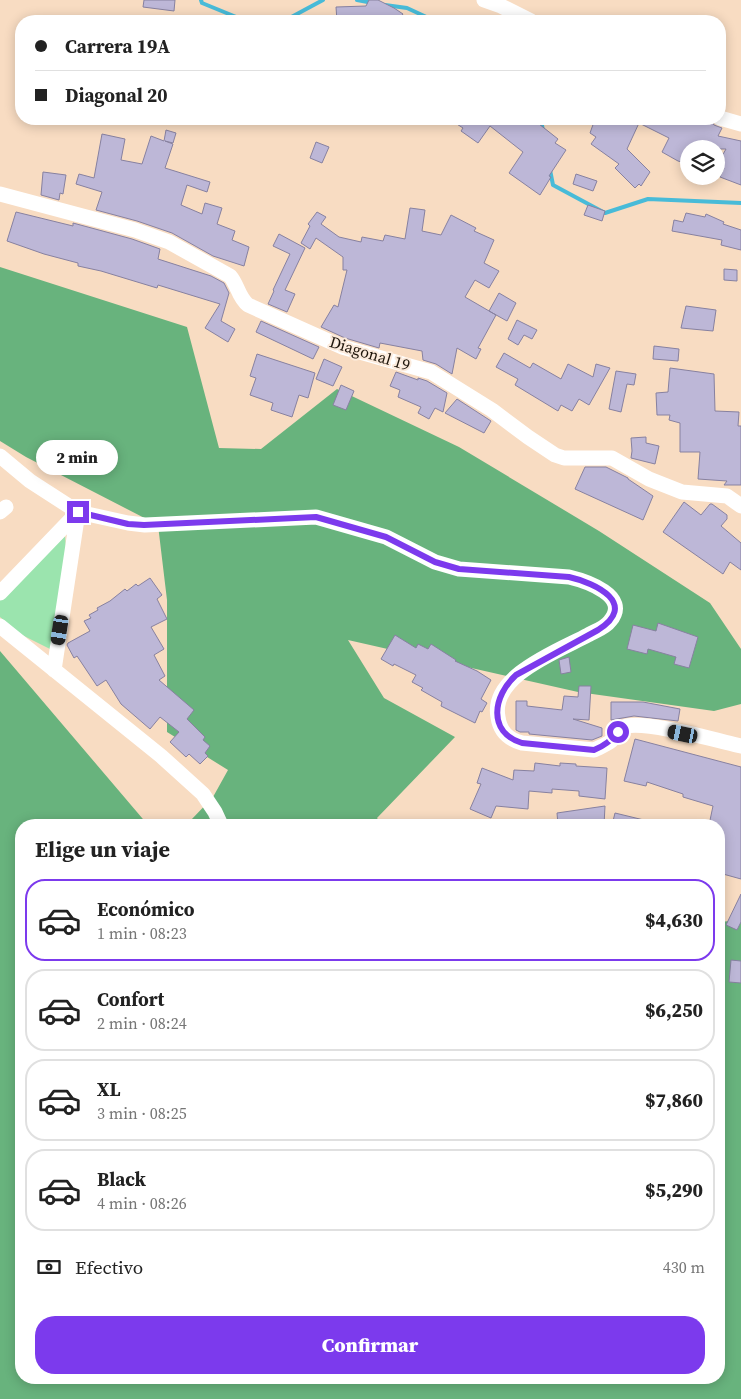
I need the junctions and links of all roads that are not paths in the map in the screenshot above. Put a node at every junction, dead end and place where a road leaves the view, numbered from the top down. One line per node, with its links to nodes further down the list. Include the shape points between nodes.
1 (484, 0): 2 (street)
2 (503, 3): 3 (street)
3 (522, 15)
4 (726, 120): 5 (street)
5 (741, 124)
6 (0, 194): 8 (street, Diagonal 19, via 169,242 230,276 248,305 342,346 431,372 477,399 558,456 608,457 682,492 727,496)
7 (0, 456): 9 (street, via 30,481)
8 (741, 506)
9 (78, 512): 10 (street); 12 (street); 13 (street, via 144,525 316,517 386,537 435,562 459,569 585,581 608,594 615,607 611,621 511,679 498,704 499,725 504,733 522,743 594,750 604,746 625,727 645,725)
10 (0, 593)
11 (0, 626): 12 (street)
12 (54, 670): 14 (street, via 203,794)
13 (741, 746)
14 (218, 819)

